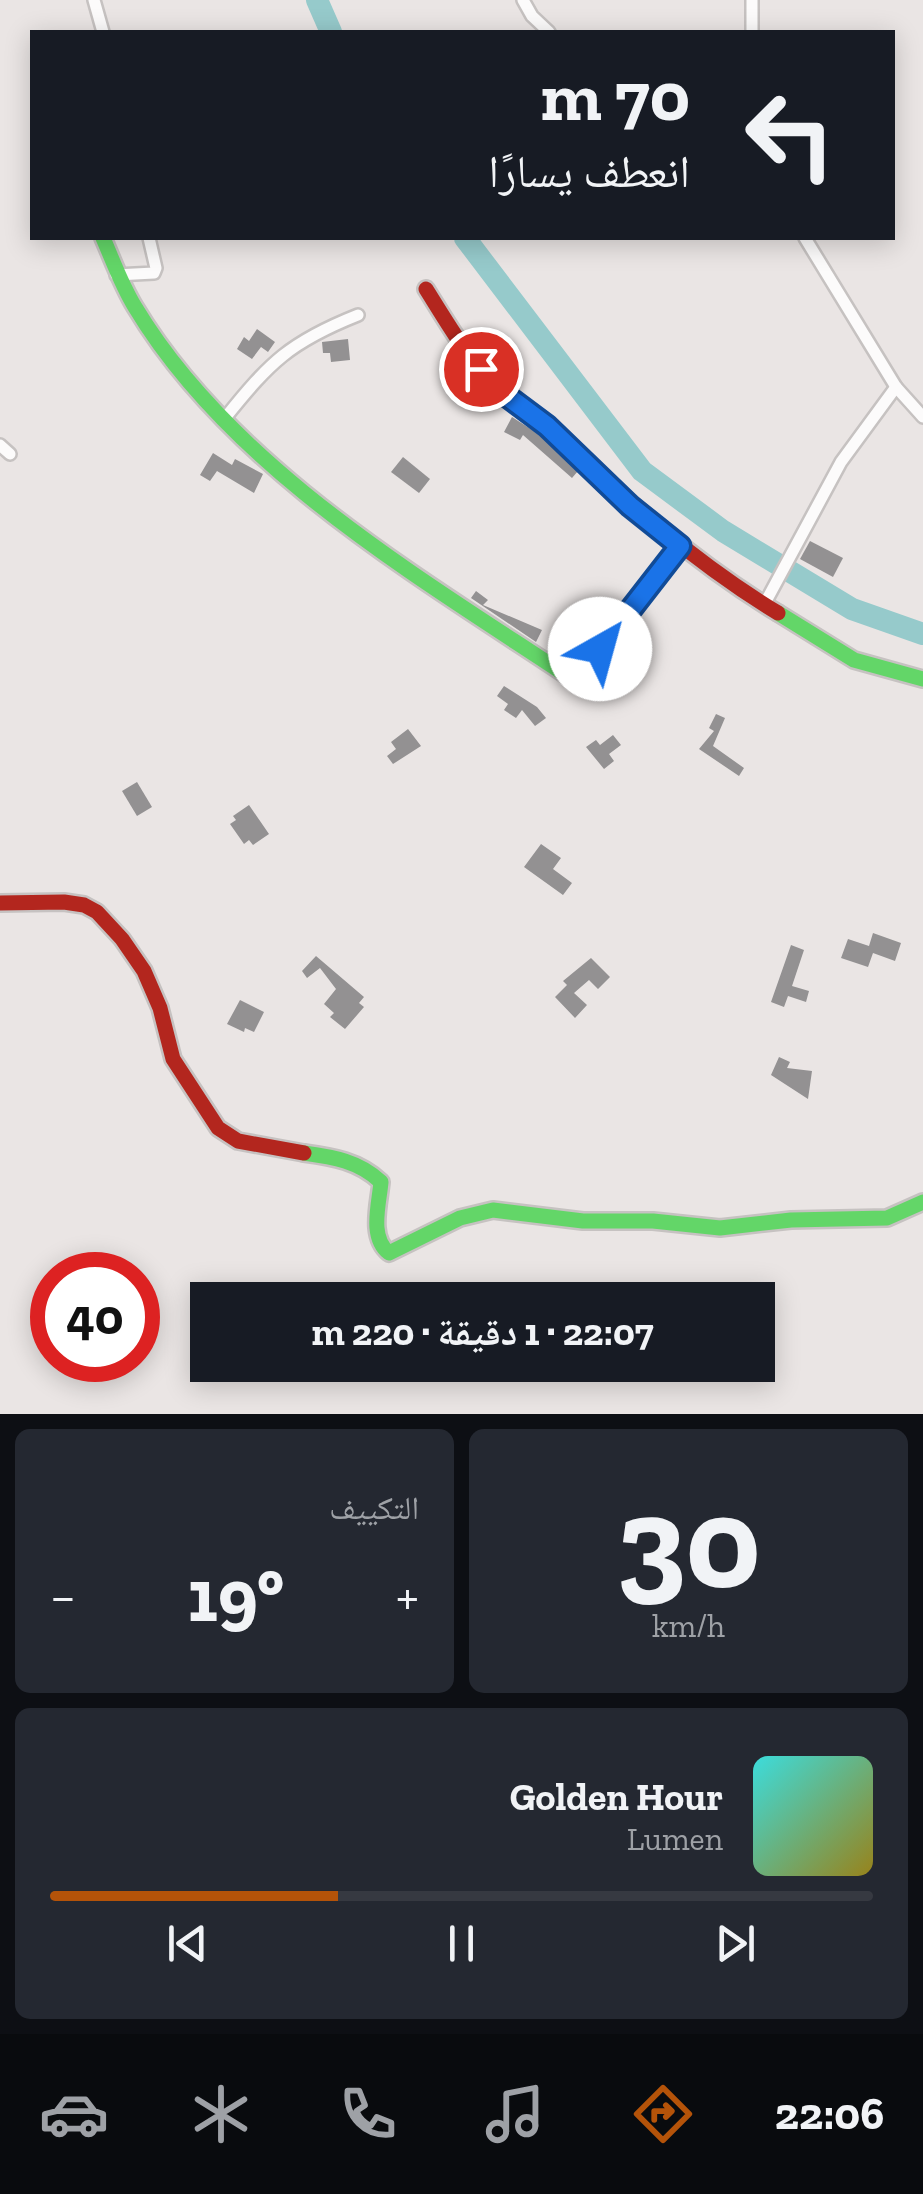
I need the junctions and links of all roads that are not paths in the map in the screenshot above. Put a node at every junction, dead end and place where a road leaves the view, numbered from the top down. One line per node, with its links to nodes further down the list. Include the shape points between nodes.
1 (94, 0): 4 (street)
2 (523, 0): 5 (street)
3 (752, 0): 6 (street)
4 (103, 30)
5 (546, 30)
6 (752, 30)
7 (104, 240): 10 (street)
8 (149, 240): 10 (street, via 154,273)
9 (806, 240): 13 (street)
10 (116, 275): 15 (street, via 168,357)
11 (426, 289): 16 (street, via 499,390)
12 (358, 315): 15 (street, via 293,346)
13 (896, 387): 14 (street); 17 (street, via 841,462)
14 (923, 417)
15 (225, 418): 16 (street, via 377,548 569,677 580,675)
16 (680, 546): 17 (street)
17 (764, 605): 18 (street, via 854,660)
18 (923, 679)
19 (0, 903): 20 (street, via 96,910 135,952 155,990 170,1051 223,1133 319,1154 378,1176 376,1232 389,1252 492,1210 720,1228 887,1218)
20 (923, 1202)

